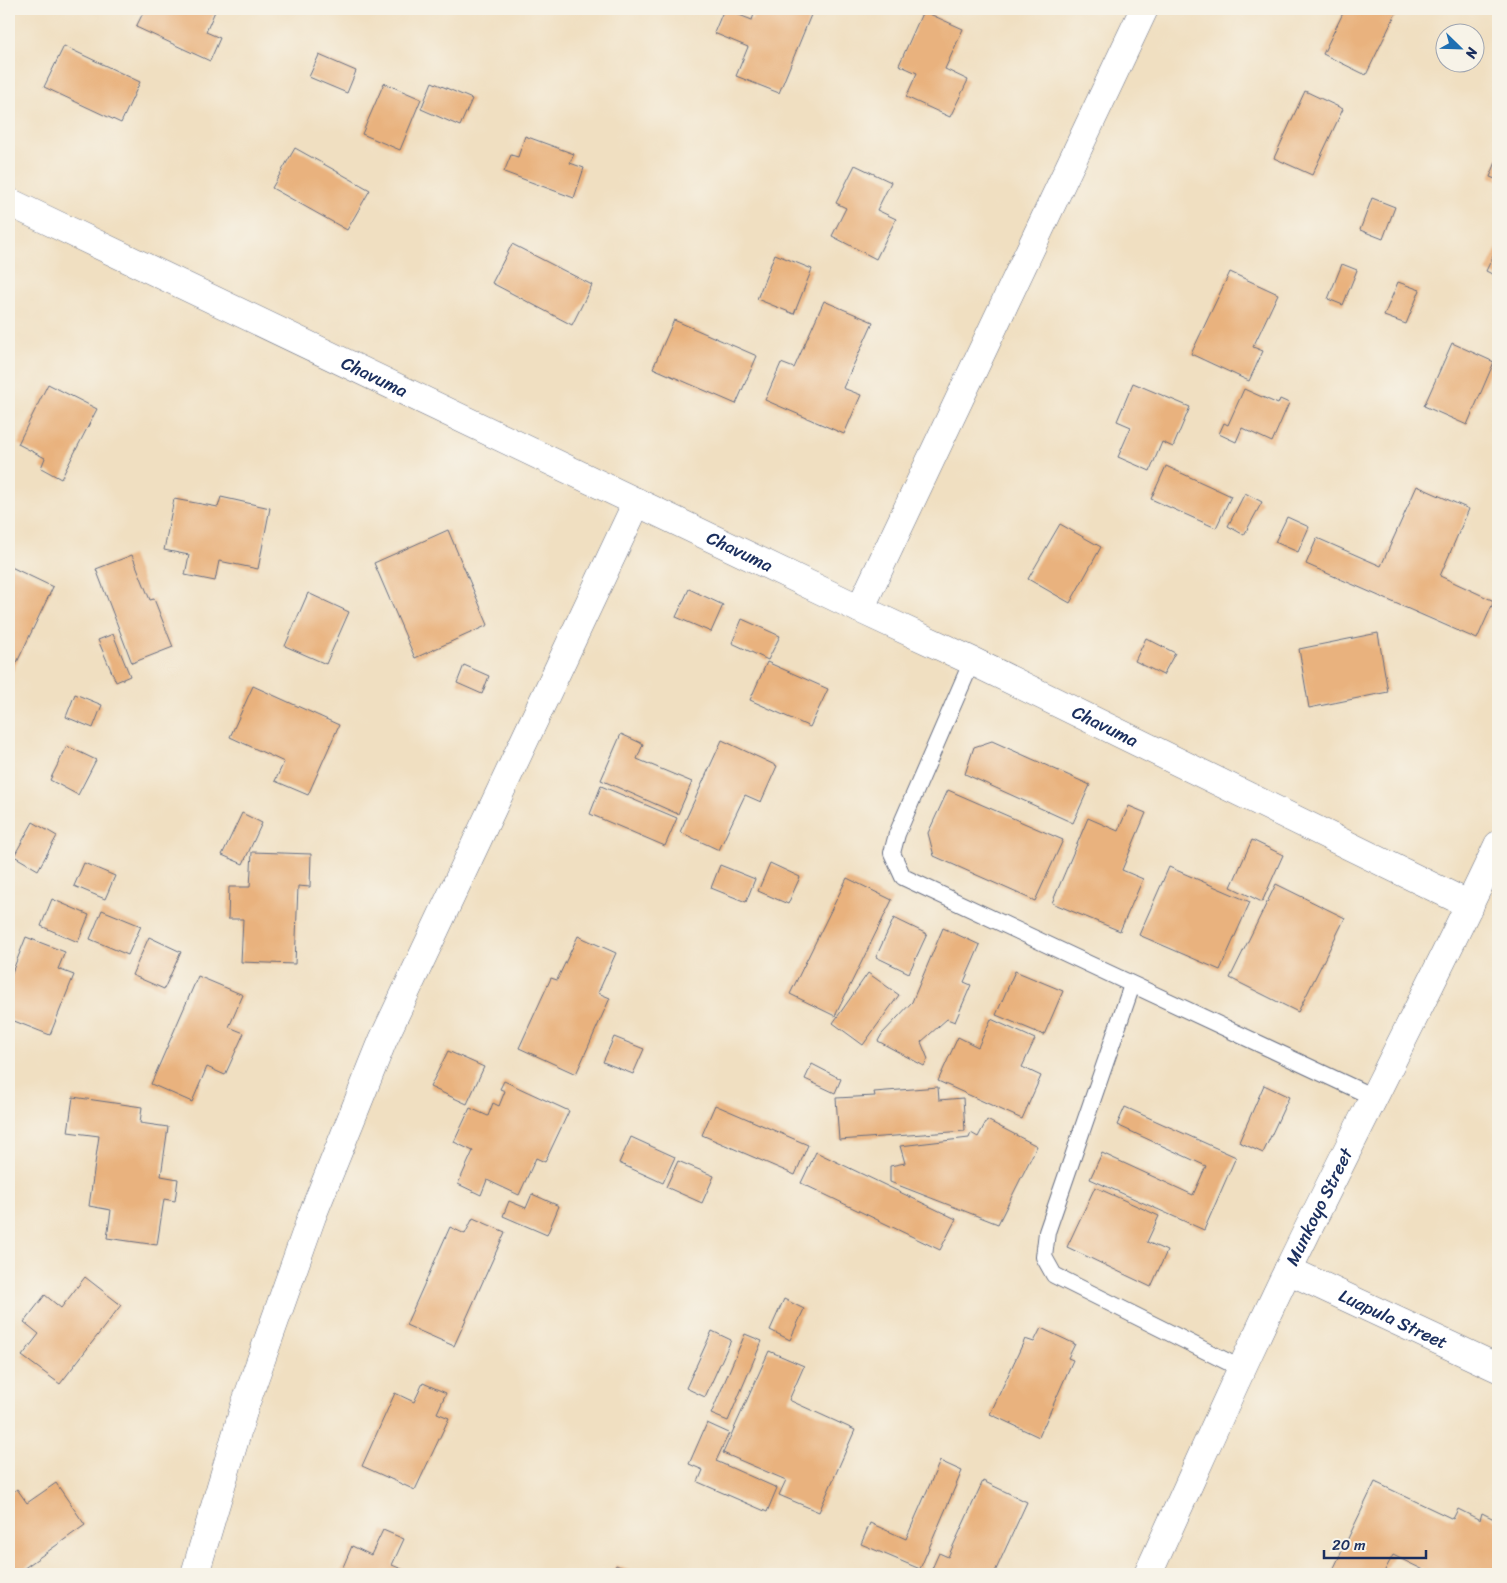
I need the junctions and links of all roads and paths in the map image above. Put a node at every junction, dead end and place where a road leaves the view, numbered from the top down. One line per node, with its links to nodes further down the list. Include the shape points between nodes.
1 (1144, 9): 4 (street)
2 (9, 202): 3 (street, Chavuma)
3 (636, 502): 4 (street, Chavuma); 13 (street, via 383,1040 312,1216 248,1396)
4 (860, 610): 5 (street, Chavuma)
5 (972, 661): 7 (street, Chavuma); 8 (lane, via 896,834 892,853 903,877)
6 (1498, 845): 7 (street, Munkoyo Street)
7 (1470, 905): 9 (street, Munkoyo Street)
8 (1132, 984): 9 (lane); 12 (lane, via 1047,1232 1044,1257 1054,1275)
9 (1373, 1097): 10 (street, Munkoyo Street)
10 (1288, 1270): 11 (street, Luapula Street); 12 (street, Munkoyo Street)
11 (1498, 1368)
12 (1242, 1369): 14 (street, Munkoyo Street)
13 (195, 1574)
14 (1148, 1574)

